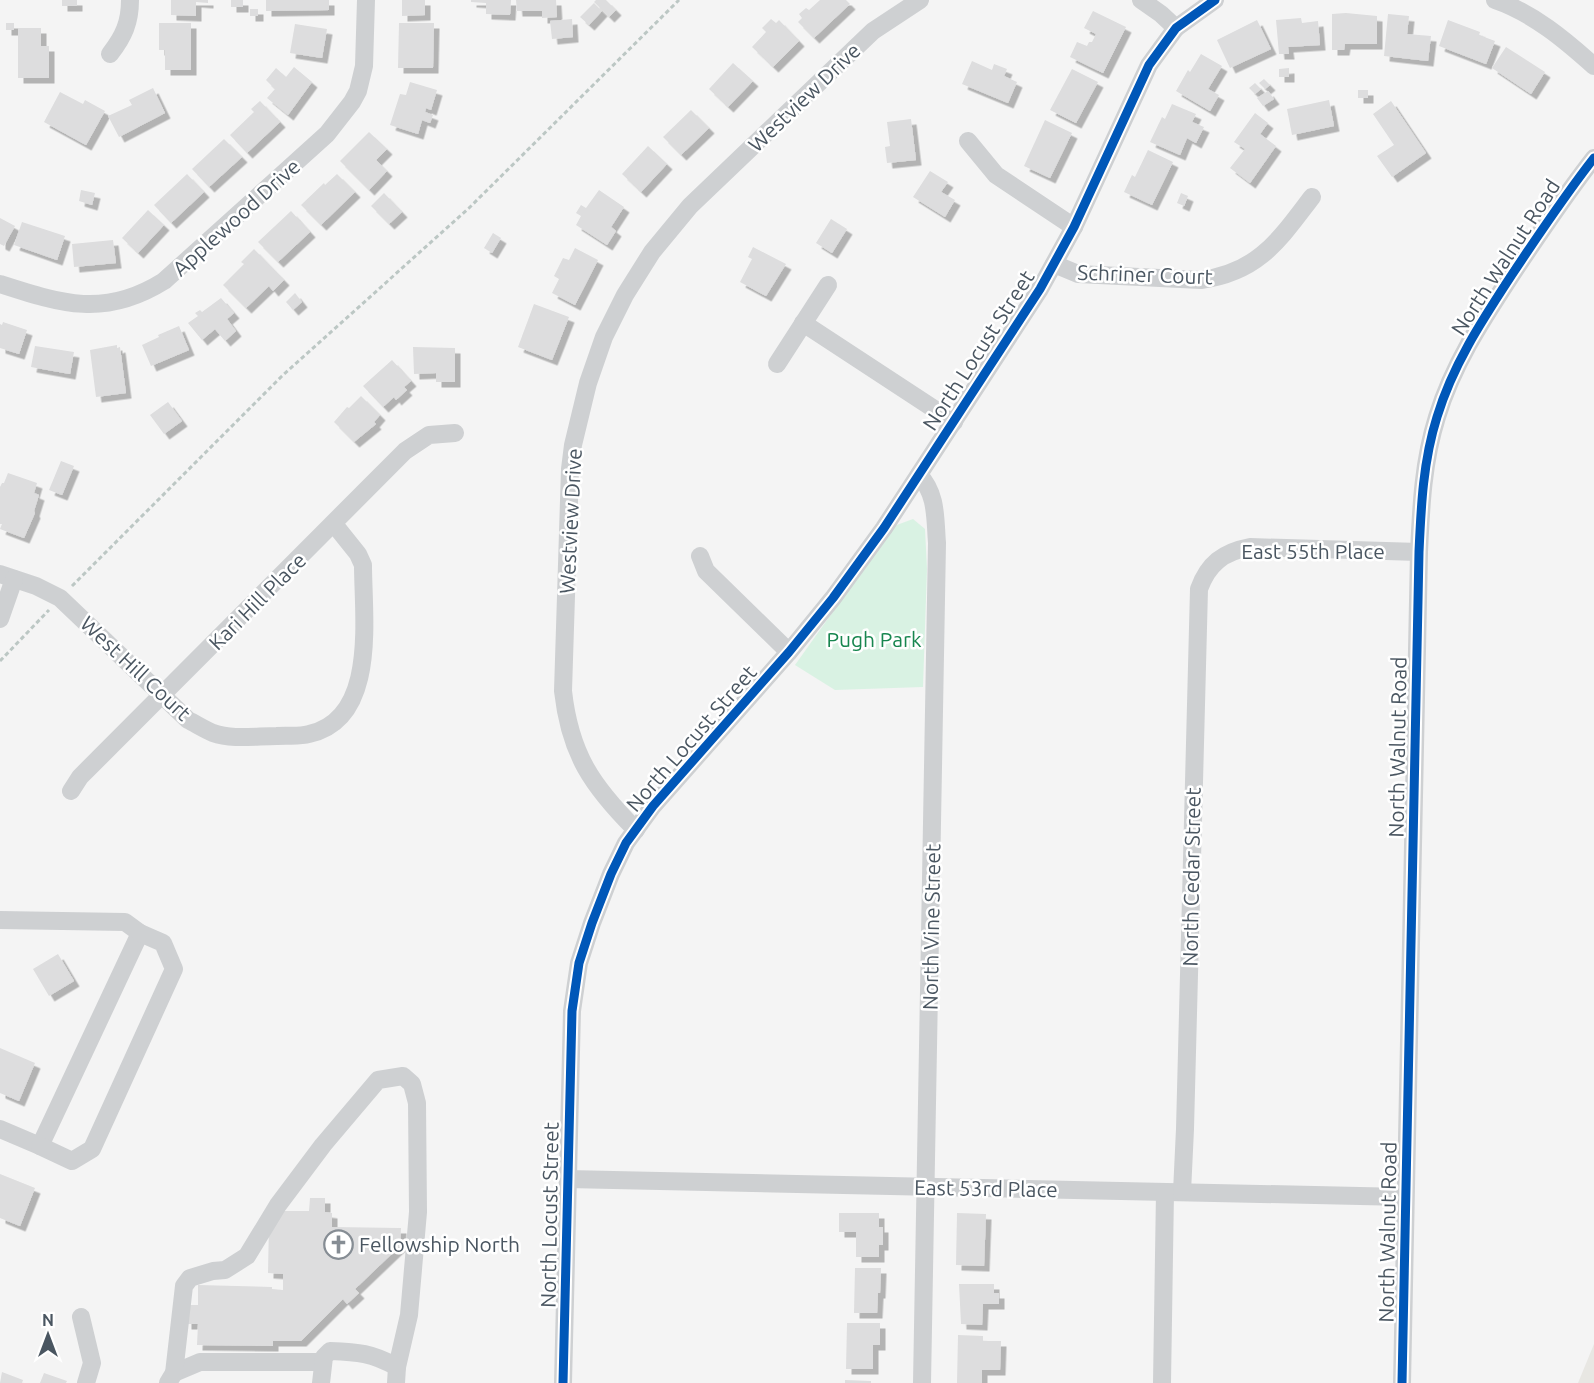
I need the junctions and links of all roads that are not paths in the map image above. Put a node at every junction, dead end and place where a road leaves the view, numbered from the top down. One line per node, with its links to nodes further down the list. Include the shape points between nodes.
1 (130, 0): 8 (street, via 128,23)
2 (366, 0): 15 (street, Applewood Drive, via 364,66 352,102 327,134 164,281 123,300 86,304 65,304)
3 (920, 0): 31 (street, Westview Drive, via 873,31 690,206 652,252 625,295 588,383 570,469 563,691 574,743 585,769 609,803)
4 (1141, 0): 7 (street)
5 (1215, 0): 7 (street)
6 (1504, 2): 9 (street, via 1551,30)
7 (1176, 28): 13 (street, via 1149,65)
8 (110, 54)
9 (1594, 66)
10 (968, 141): 13 (street, via 996,176)
11 (1594, 158): 23 (street, North Walnut Road, via 1474,333 1452,377 1436,418 1426,460)
12 (1312, 197): 14 (street, Schriner Court, via 1282,237 1261,256 1220,277 1201,280 1078,274)
13 (1074, 227): 14 (street, North Locust Street)
14 (1054, 264): 19 (street, North Locust Street)
15 (0, 284)
16 (828, 285): 17 (street)
17 (803, 323): 18 (street); 19 (street)
18 (777, 364)
19 (954, 422): 21 (street, North Locust Street)
20 (455, 433): 22 (street, Kari Hill Place, via 418,440)
21 (919, 475): 28 (street, North Locust Street, via 852,572); 37 (street, North Vine Street, via 929,488 934,505 937,543)
22 (334, 524): 29 (street, Kari Hill Place); 29 (street, West Hill Court, via 354,547 363,566 363,661 350,704 333,723 309,734 241,737 214,733 188,720)
23 (1419, 552): 25 (street, East 55th Place, via 1250,547 1222,555); 39 (street, North Walnut Road)
24 (700, 556): 28 (street, via 706,571)
25 (1211, 565): 38 (street, North Cedar Street, via 1199,589 1197,604 1185,1129)
26 (7, 577): 27 (street); 29 (street, West Hill Court, via 60,598)
27 (0, 619)
28 (789, 652): 31 (street, North Locust Street)
29 (162, 696): 30 (street, Kari Hill Place, via 80,777)
30 (71, 791)
31 (636, 830): 36 (street, North Locust Street, via 611,874 579,963 574,992)
32 (0, 920): 33 (street, via 124,922)
33 (140, 933): 35 (street); 35 (street, via 163,943 174,969 92,1149 72,1161)
34 (0, 1129): 35 (street)
35 (40, 1146)
36 (567, 1179): 37 (street, East 53rd Place); 46 (street, North Locust Street)
37 (926, 1187): 38 (street, East 53rd Place); 47 (street, North Vine Street)
38 (1173, 1192): 39 (street, East 53rd Place); 48 (street, North Cedar Street)
39 (1405, 1197): 49 (street, North Walnut Road)
40 (81, 1317): 44 (street, via 92,1363)
41 (323, 1362): 42 (street, via 330,1351 356,1352 379,1357); 43 (street, via 200,1362); 45 (street)
42 (397, 1375): 43 (street, via 410,1315 418,1212 417,1103 412,1084 403,1076 378,1080 323,1145 247,1256 225,1270 190,1278 184,1286)
43 (171, 1378)
44 (86, 1383)
45 (321, 1383)
46 (563, 1383)
47 (922, 1383)
48 (1162, 1383)
49 (1402, 1383)

